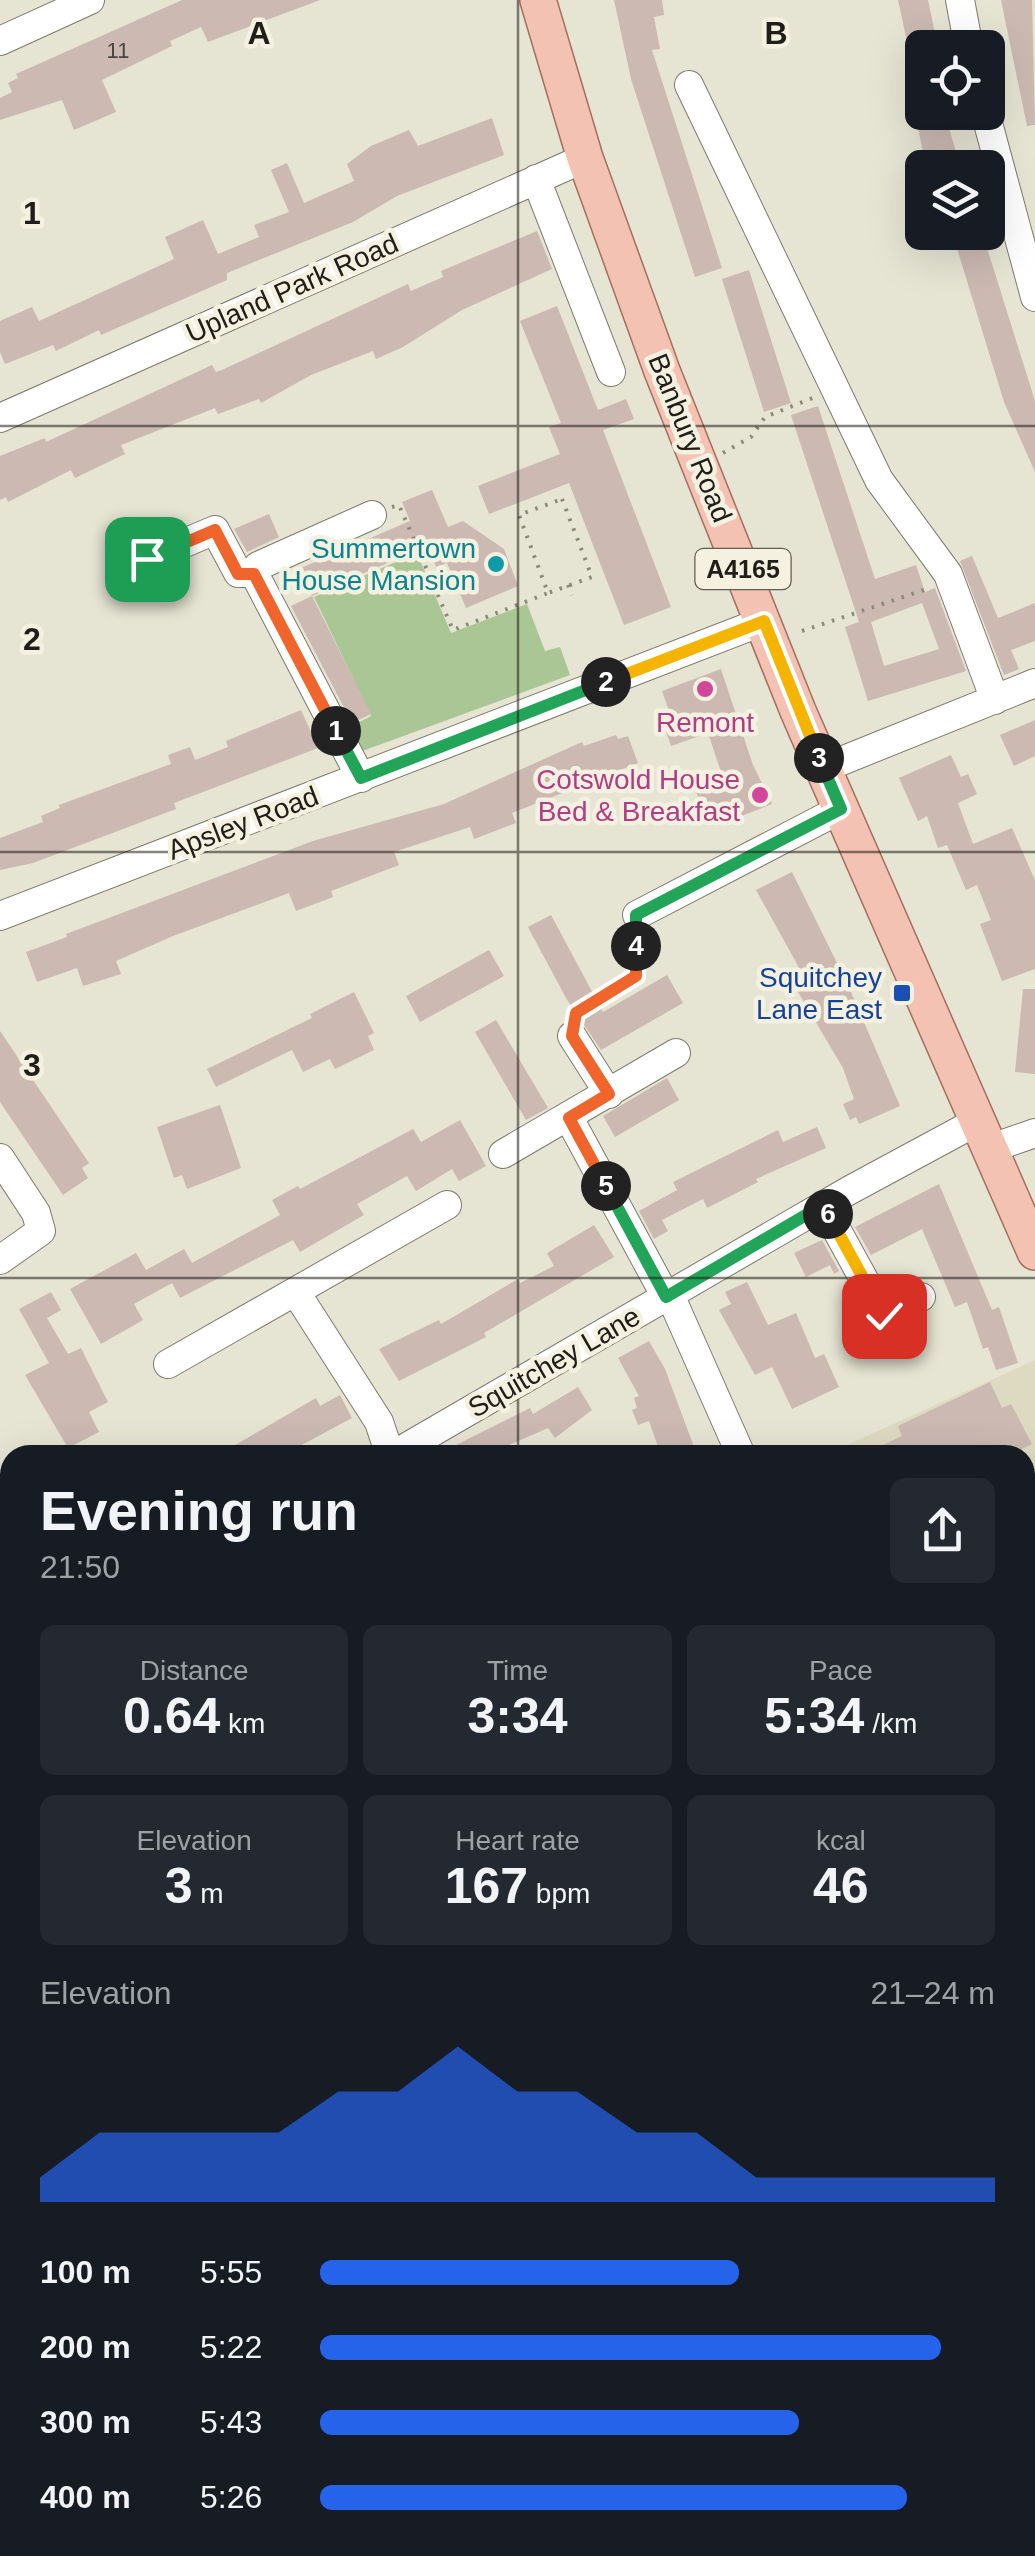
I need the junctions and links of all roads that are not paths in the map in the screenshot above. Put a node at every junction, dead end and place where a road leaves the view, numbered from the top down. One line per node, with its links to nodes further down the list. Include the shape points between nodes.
1 (90, 0): 4 (street)
2 (538, 0): 9 (main road, Banbury Road / A4165)
3 (960, 0): 5 (street)
4 (31, 12): 6 (street)
5 (966, 30)
6 (0, 40)
7 (688, 86): 19 (street, via 879,480 951,581)
8 (990, 130): 11 (street)
9 (585, 158): 10 (street, Upland Park Road); 17 (main road, Banbury Road / A4165)
10 (536, 179): 12 (street); 13 (street, Upland Park Road)
11 (1035, 296)
12 (611, 372)
13 (0, 418)
14 (372, 515): 16 (street, via 258,566)
15 (147, 559): 16 (street, via 215,530 238,574)
16 (254, 574): 21 (street)
17 (764, 621): 20 (main road, Banbury Road / A4165); 21 (street, Apsley Road)
18 (1035, 683): 19 (street)
19 (996, 700): 20 (street)
20 (824, 768): 22 (main road, Banbury Road / A4165)
21 (361, 778): 24 (street, Apsley Road)
22 (841, 809): 23 (street); 30 (main road, Banbury Road / A4165)
23 (636, 915)
24 (0, 916)
25 (572, 1036): 27 (street)
26 (676, 1053): 27 (street)
27 (609, 1094): 28 (street)
28 (569, 1118): 31 (street); 38 (street)
29 (1035, 1132): 30 (street, Squitchey Lane)
30 (982, 1135): 34 (street, Squitchey Lane); 35 (main road, Banbury Road / A4165)
31 (503, 1154)
32 (0, 1158): 36 (street, via 41,1231)
33 (447, 1205): 37 (street)
34 (823, 1205): 38 (street, Squitchey Lane); 39 (street, via 884,1316)
35 (1035, 1252)
36 (0, 1260)
37 (297, 1294): 40 (street); 41 (street)
38 (668, 1296): 42 (street, Squitchey Lane); 43 (street)
39 (921, 1297)
40 (168, 1364)
41 (388, 1445)
42 (409, 1445)
43 (736, 1445)

